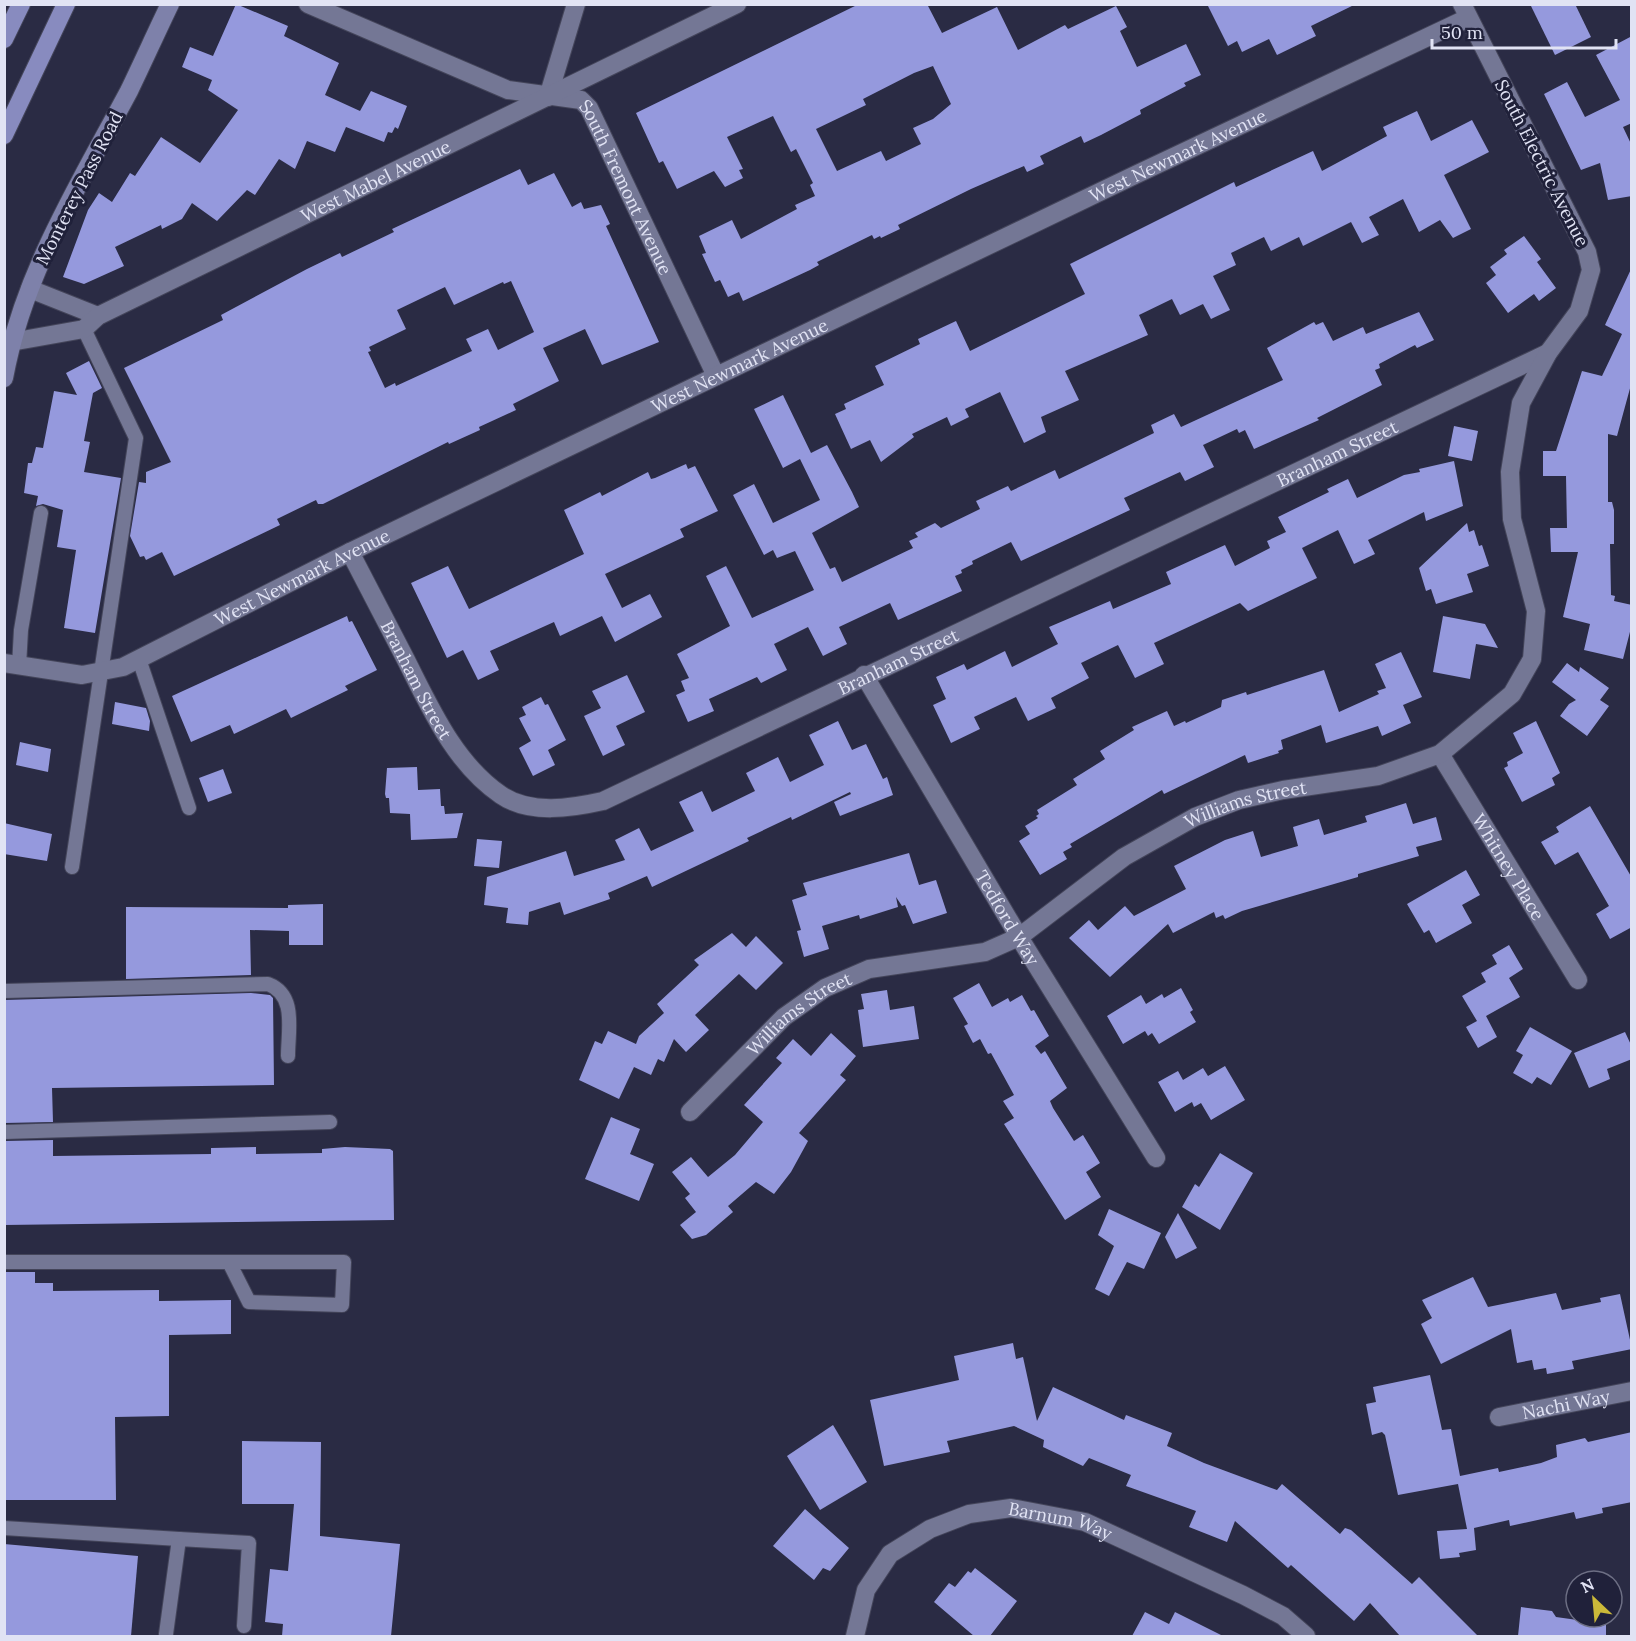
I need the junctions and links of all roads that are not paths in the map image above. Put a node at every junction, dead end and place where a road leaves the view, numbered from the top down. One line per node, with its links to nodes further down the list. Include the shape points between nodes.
1 (21, 4): 8 (main road)
2 (170, 4): 11 (main road, Monterey Pass Road, via 63,212)
3 (308, 4): 9 (street, South Fremont Avenue, via 508,90)
4 (576, 4): 9 (street)
5 (737, 4): 9 (street, West Mabel Avenue)
6 (64, 5): 10 (main road)
7 (1465, 11): 14 (street, South Electric Avenue, via 1587,252 1591,270 1579,311); 15 (street, West Newmark Avenue)
8 (4, 39)
9 (548, 97): 12 (street, West Mabel Avenue); 15 (street, South Fremont Avenue, via 581,100 589,108)
10 (4, 135)
11 (30, 289): 12 (street); 13 (main road, Monterey Pass Road)
12 (91, 323): 13 (street, West Mabel Avenue); 21 (lane, via 136,438)
13 (8, 338): 16 (main road, Monterey Pass Road)
14 (1548, 353): 22 (street, Branham Street); 23 (street, Williams Street, via 1521,403 1510,472 1512,519 1536,611 1532,659 1512,694)
15 (716, 376): 18 (street, West Newmark Avenue)
16 (4, 378)
17 (41, 513): 20 (lane)
18 (350, 552): 19 (street, West Newmark Avenue); 22 (street, Branham Street, via 439,724 476,773 502,796 525,805 578,807 603,801)
19 (139, 659): 21 (street, West Newmark Avenue); 24 (lane)
20 (12, 664): 21 (street, West Newmark Avenue, via 82,675)
21 (103, 671): 25 (lane)
22 (864, 675): 26 (street, Tedford Way)
23 (1440, 754): 26 (street, Williams Street, via 1378,776 1283,790 1239,800 1195,817 1124,857); 27 (street, Whitney Place)
24 (189, 808)
25 (72, 867)
26 (1019, 936): 30 (street, Williams Street, via 985,952 869,969 825,988 784,1017); 33 (street, Tedford Way)
27 (1578, 980)
28 (4, 991): 29 (lane, via 268,984 283,993 288,1004)
29 (288, 1056)
30 (690, 1112)
31 (330, 1122): 32 (lane)
32 (4, 1132)
33 (1156, 1158)
34 (4, 1262): 35 (lane)
35 (229, 1262): 35 (lane, via 344,1262 342,1305 249,1302)
36 (1632, 1391): 37 (street, Nachi Way)
37 (1499, 1417)
38 (4, 1528): 39 (lane)
39 (179, 1539): 40 (lane, via 249,1543); 41 (lane)
40 (244, 1626)
41 (166, 1634)
42 (855, 1636): 43 (street, Barnum Way, via 866,1590 890,1554 930,1529 960,1517 1011,1508 1084,1522 1243,1595 1283,1616)
43 (1306, 1636)

